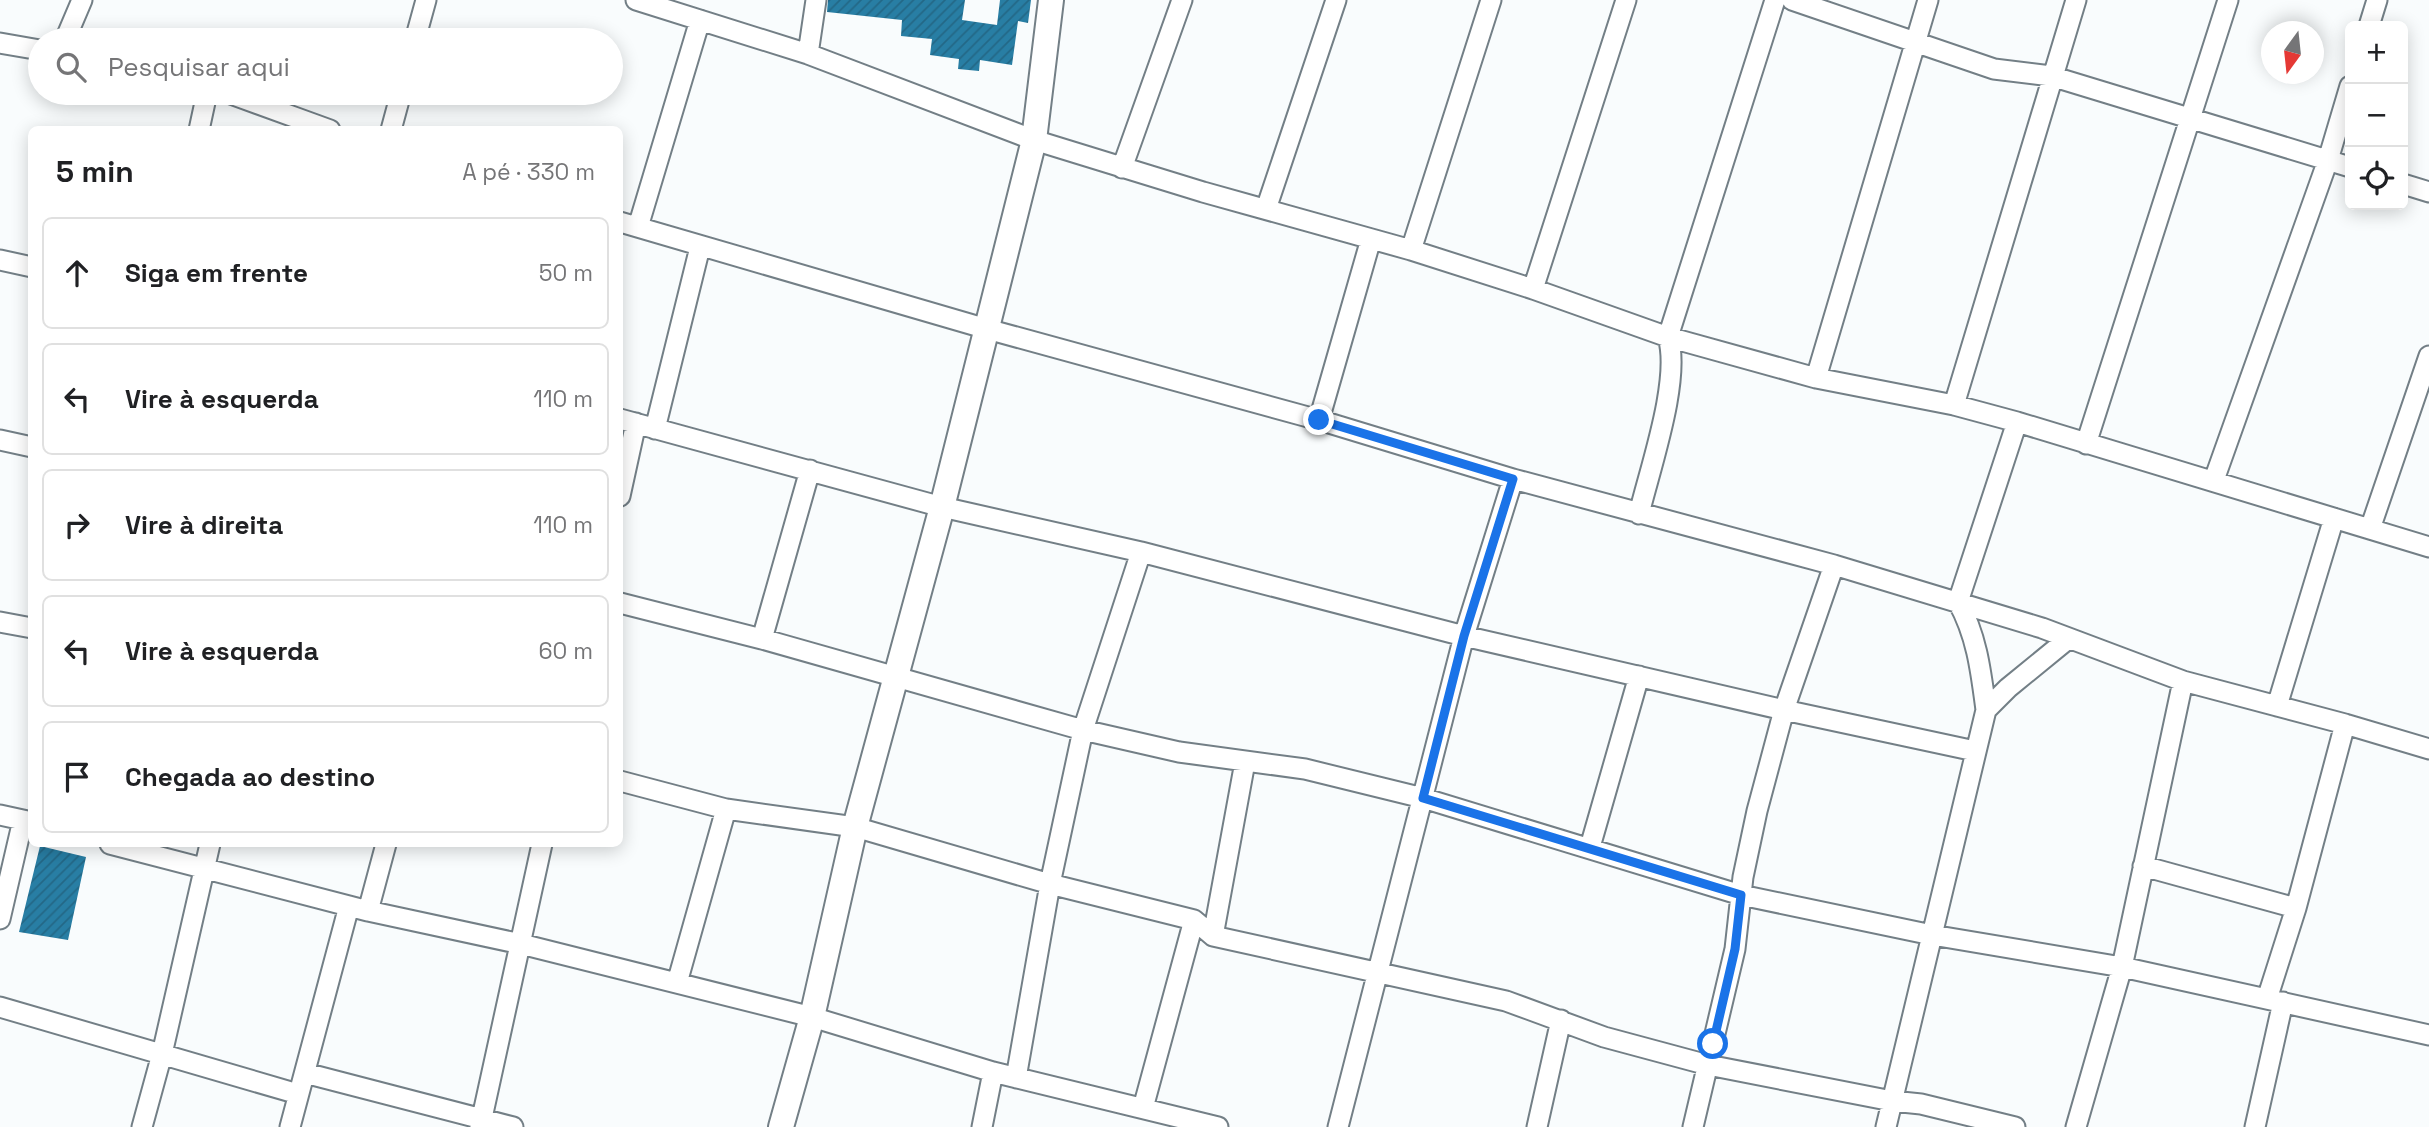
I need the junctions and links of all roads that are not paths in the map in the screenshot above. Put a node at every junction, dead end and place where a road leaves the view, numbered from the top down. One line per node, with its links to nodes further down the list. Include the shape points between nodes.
1 (82, 0): 18 (street)
2 (426, 0): 19 (street)
3 (636, 0): 16 (street)
4 (816, 0): 23 (street)
5 (1051, 0): 33 (street)
6 (1182, 0): 36 (street)
7 (1336, 0): 39 (street)
8 (1491, 0): 43 (street)
9 (1626, 0): 46 (street)
10 (1775, 0): 48 (street)
11 (1792, 0): 21 (street)
12 (1928, 0): 21 (street)
13 (2076, 0): 24 (street)
14 (2228, 0): 29 (street)
15 (2377, 0): 17 (street)
16 (700, 20): 23 (street); 40 (street)
17 (2371, 21)
18 (70, 28)
19 (418, 28)
20 (0, 43): 22 (street)
21 (1915, 43): 24 (street, via 1994,69); 50 (street)
22 (28, 48)
23 (808, 54): 33 (street)
24 (2051, 76): 29 (street); 51 (street)
25 (2345, 103): 34 (street)
26 (204, 105): 30 (street)
27 (261, 105): 31 (street)
28 (398, 105): 32 (street)
29 (2191, 117): 34 (street); 56 (street)
30 (200, 126)
31 (319, 126)
32 (392, 126)
33 (1034, 140): 36 (street); 47 (street)
34 (2328, 160): 35 (street); 60 (street)
35 (2345, 165)
36 (1122, 167): 39 (street)
37 (2408, 186): 38 (street)
38 (2429, 192)
39 (1266, 209): 41 (street)
40 (629, 225): 42 (street)
41 (1371, 239): 43 (street); 52 (street)
42 (700, 247): 47 (street); 54 (street)
43 (1411, 250): 46 (street)
44 (0, 260): 45 (street)
45 (28, 266)
46 (1533, 289): 48 (street)
47 (987, 329): 52 (street); 62 (street)
48 (1668, 337): 50 (street); 63 (street, via 1670,389)
49 (2429, 356): 65 (street)
50 (1816, 378): 51 (street)
51 (1954, 405): 53 (street)
52 (1319, 420): 59 (street)
53 (2017, 422): 56 (street); 69 (street)
54 (637, 424): 58 (street); 61 (street)
55 (0, 440): 57 (street)
56 (2086, 444): 60 (street)
57 (28, 446)
58 (810, 470): 62 (street); 74 (street)
59 (1513, 479): 63 (street); 73 (street)
60 (2214, 480): 64 (street)
61 (623, 483)
62 (942, 507): 67 (street); 77 (street)
63 (1639, 514): 68 (street)
64 (2334, 518): 65 (street); 79 (street)
65 (2370, 529): 66 (street)
66 (2429, 547)
67 (1141, 552): 73 (street); 83 (street)
68 (1834, 565): 69 (street); 80 (street)
69 (1958, 601): 75 (street); 81 (street, via 1974,637)
70 (623, 604): 74 (street)
71 (0, 622): 72 (street)
72 (28, 627)
73 (1464, 636): 76 (street); 88 (street)
74 (762, 639): 77 (street)
75 (2068, 639): 78 (street); 81 (street)
76 (1639, 676): 80 (street); 97 (street)
77 (896, 677): 83 (street); 92 (street)
78 (2183, 681): 79 (street); 98 (street)
79 (2277, 706): 82 (street)
80 (1784, 710): 85 (street); 101 (street)
81 (1986, 710): 85 (street)
82 (2345, 724): 84 (street); 102 (street)
83 (1083, 730): 86 (street); 100 (street)
84 (2429, 749)
85 (1975, 751): 106 (street)
86 (1245, 762): 88 (street, via 1305,769); 107 (street)
87 (623, 781): 89 (street)
88 (1423, 798): 97 (street); 110 (street)
89 (726, 809): 92 (street); 111 (street)
90 (0, 815): 91 (street)
91 (27, 821): 104 (street)
92 (855, 827): 100 (street); 114 (street)
93 (121, 847): 99 (street)
94 (209, 847): 99 (street)
95 (385, 847): 103 (street)
96 (541, 847): 108 (street)
97 (1590, 847): 101 (street)
98 (2143, 866): 102 (street); 109 (street)
99 (205, 869): 103 (street); 117 (street)
100 (1050, 884): 105 (street); 121 (street)
101 (1741, 895): 106 (street); 118 (street, via 1735,949)
102 (2296, 908): 112 (street)
103 (358, 909): 108 (street); 120 (street)
104 (0, 919)
105 (1194, 920): 107 (street); 124 (street)
106 (1932, 935): 109 (street); 123 (street)
107 (1213, 936): 110 (street)
108 (521, 944): 111 (street); 125 (street)
109 (2122, 967): 112 (street); 138 (street)
110 (1379, 972): 115 (street, via 1506,1001); 133 (street)
111 (677, 984): 114 (street)
112 (2275, 1001): 116 (street); 139 (street)
113 (0, 1007): 117 (street)
114 (812, 1017): 119 (street); 130 (street)
115 (1561, 1020): 118 (street, via 1604,1037); 134 (street)
116 (2429, 1035)
117 (162, 1054): 122 (street); 127 (street)
118 (1708, 1065): 123 (street); 135 (street)
119 (993, 1072): 121 (street); 131 (street)
120 (305, 1073): 122 (street); 125 (street)
121 (1016, 1077): 124 (street)
122 (298, 1094): 128 (street)
123 (1892, 1101): 136 (street); 137 (street)
124 (1143, 1108): 126 (street)
125 (481, 1123): 129 (street)
126 (1177, 1123): 132 (street)
127 (142, 1127)
128 (290, 1127)
129 (513, 1127)
130 (781, 1127)
131 (982, 1127)
132 (1218, 1127)
133 (1338, 1127)
134 (1537, 1127)
135 (1693, 1127)
136 (1886, 1127)
137 (2015, 1127)
138 (2076, 1127)
139 (2255, 1127)

